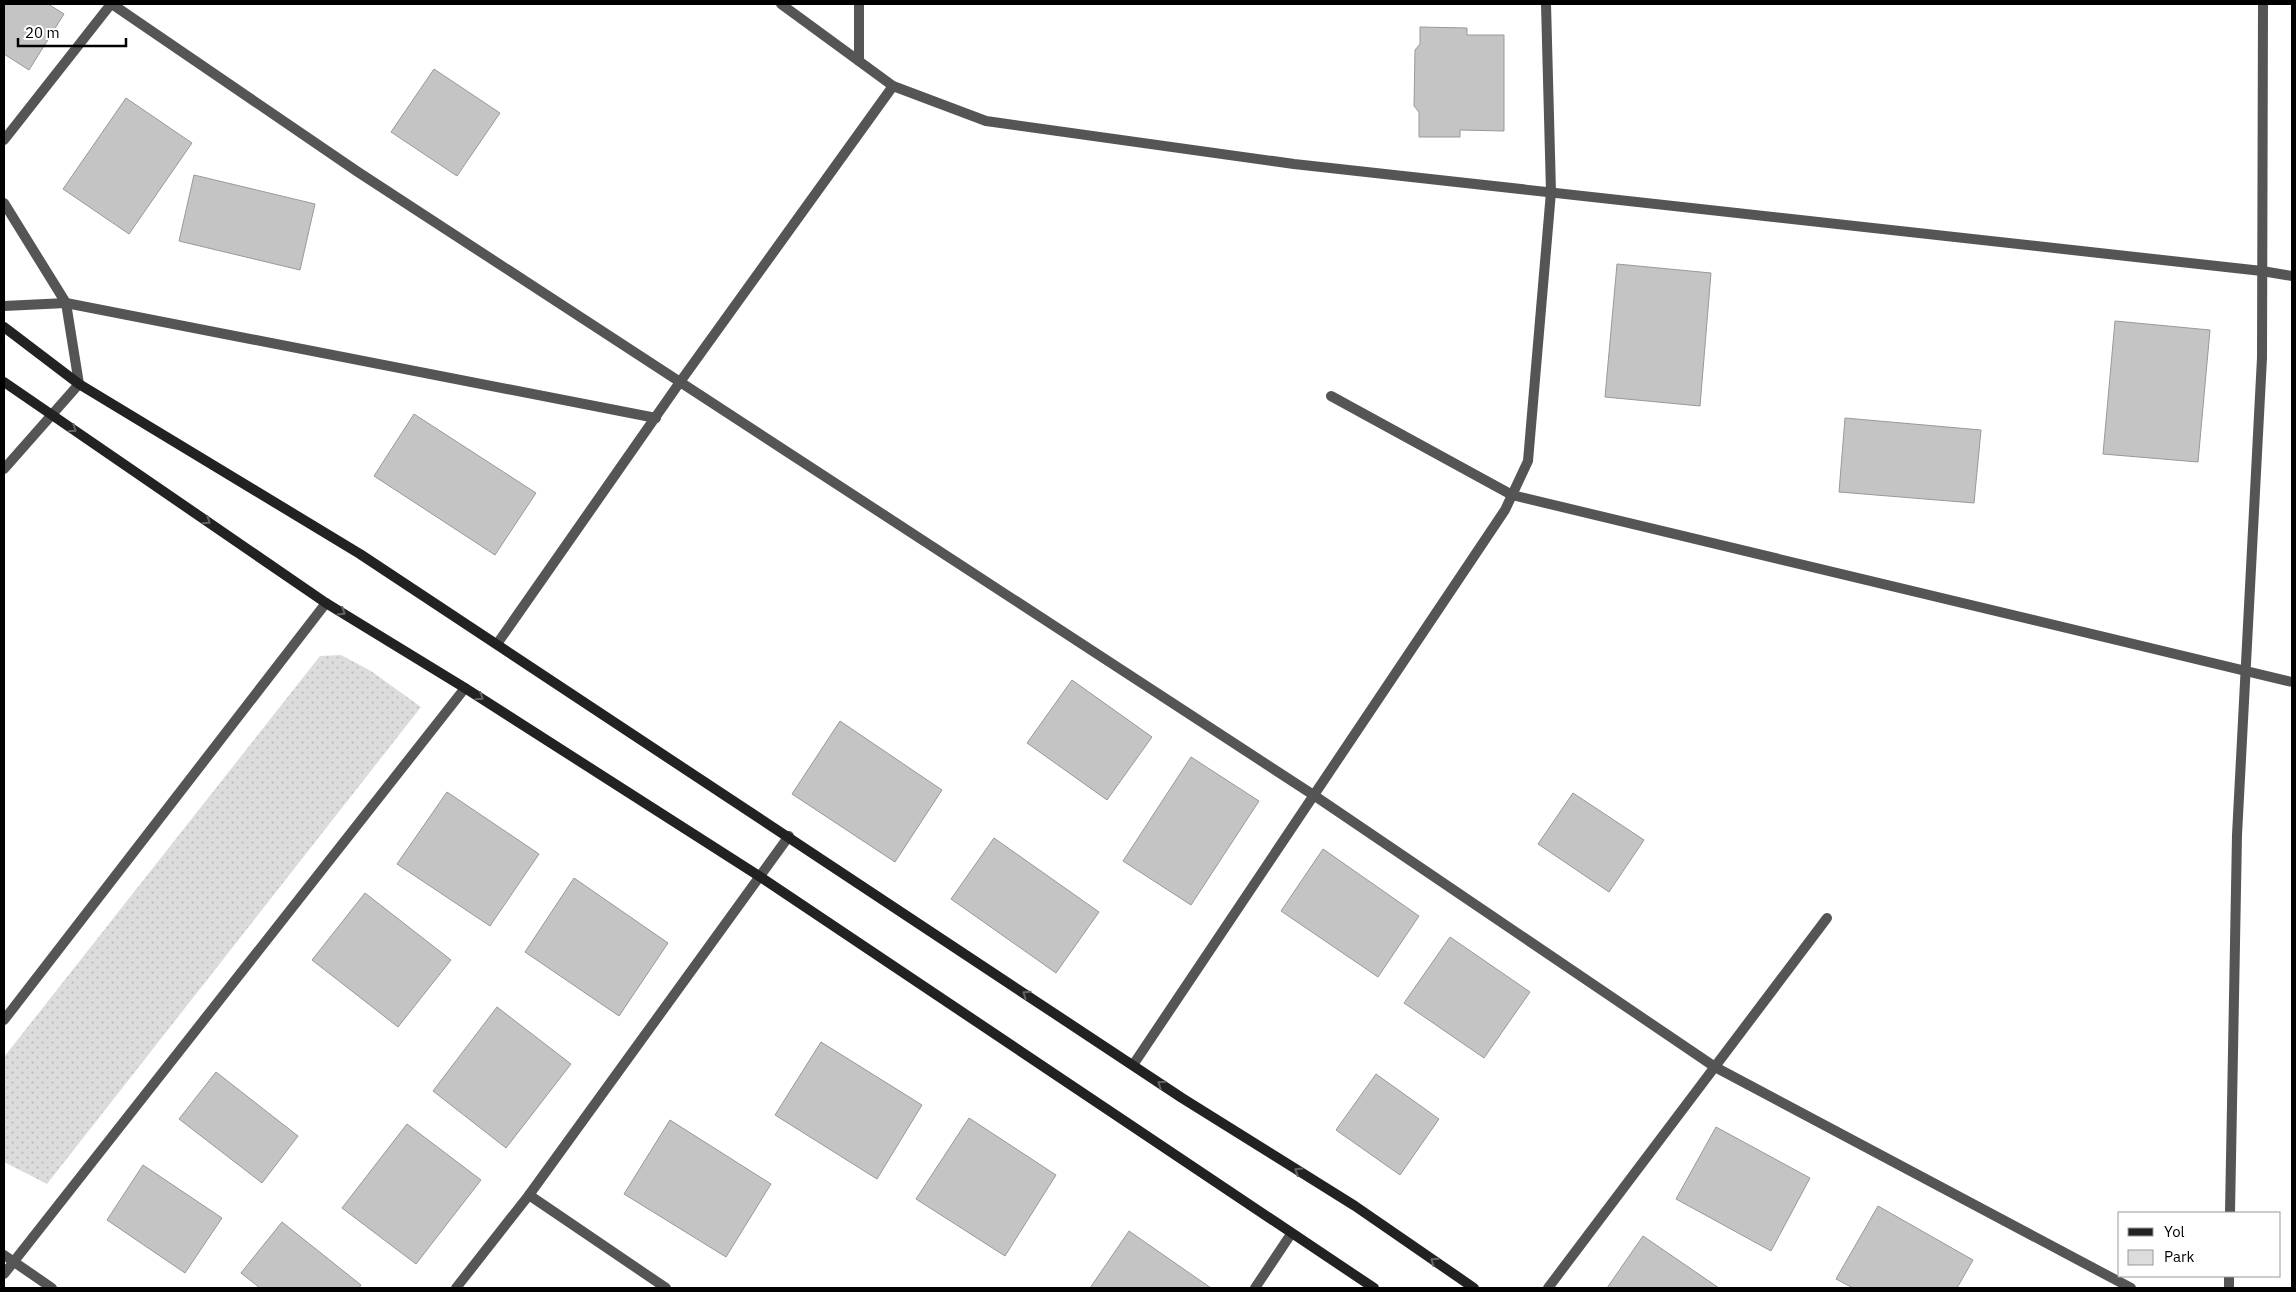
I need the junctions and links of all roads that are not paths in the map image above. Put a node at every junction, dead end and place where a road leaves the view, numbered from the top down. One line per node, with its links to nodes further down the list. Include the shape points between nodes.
1 (112, 4): 8 (street); 17 (street, via 358,172)
2 (781, 4): 6 (street)
3 (859, 4): 6 (street)
4 (1546, 4): 9 (street)
5 (2263, 4): 11 (street)
6 (859, 61): 7 (street)
7 (893, 86): 9 (street, via 986,121 1294,164); 17 (street)
8 (4, 140)
9 (1552, 192): 11 (street); 23 (street, via 1528,461)
10 (4, 203): 13 (street)
11 (2262, 271): 12 (street); 26 (street, via 2262,358)
12 (2292, 276)
13 (66, 303): 14 (street); 18 (street); 21 (street)
14 (4, 306)
15 (4, 327): 18 (street)
16 (4, 382): 20 (street)
17 (680, 382): 21 (street); 29 (street)
18 (79, 384): 20 (street); 25 (street, via 360,554)
19 (1331, 396): 23 (street)
20 (52, 414): 22 (street); 24 (street, one-way to 24)
21 (656, 418): 25 (street)
22 (4, 469)
23 (1512, 495): 26 (street); 29 (street)
24 (326, 603): 28 (street, one-way to 28); 33 (street)
25 (497, 644): 30 (street)
26 (2245, 672): 27 (street); 37 (street, via 2237,835)
27 (2292, 682)
28 (465, 688): 31 (street, one-way to 31); 40 (street)
29 (1315, 796): 34 (street); 35 (street)
30 (789, 836): 31 (street); 34 (street, one-way to 30)
31 (759, 876): 36 (street); 38 (street)
32 (1827, 918): 35 (street)
33 (4, 1020)
34 (1132, 1065): 47 (street, one-way to 34, via 1355,1206)
35 (1715, 1067): 48 (street); 49 (street)
36 (530, 1195): 43 (street); 44 (street)
37 (2230, 1212)
38 (1291, 1234): 45 (street); 46 (street)
39 (4, 1255): 40 (street)
40 (13, 1262): 41 (street); 42 (street)
41 (4, 1274)
42 (52, 1288)
43 (456, 1288)
44 (666, 1288)
45 (1255, 1288)
46 (1374, 1288)
47 (1474, 1288)
48 (1548, 1288)
49 (2131, 1288)

